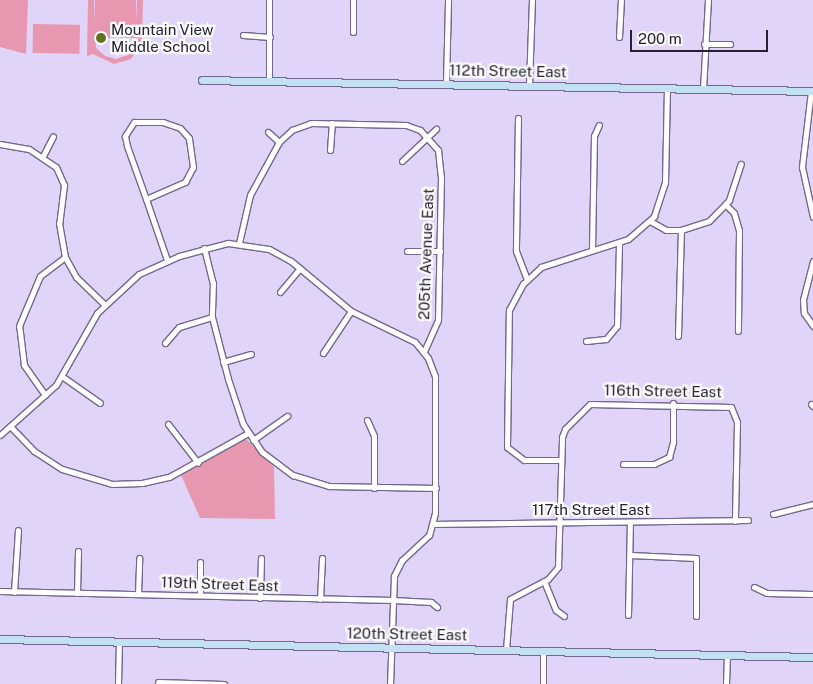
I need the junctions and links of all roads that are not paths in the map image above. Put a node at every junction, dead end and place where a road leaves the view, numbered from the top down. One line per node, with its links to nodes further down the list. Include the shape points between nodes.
1 (269, 0): 9 (street)
2 (354, 0): 7 (street)
3 (448, 0): 15 (street)
4 (532, 0): 16 (street)
5 (622, 0): 10 (street)
6 (708, 0): 11 (street)
7 (353, 32)
8 (243, 35): 9 (street)
9 (270, 37): 14 (street)
10 (619, 37)
11 (704, 44): 12 (street); 18 (street)
12 (730, 44)
13 (202, 80): 14 (street, 112th Street East)
14 (269, 81): 15 (street, 112th Street East)
15 (446, 83): 16 (street, 112th Street East)
16 (529, 85): 17 (street, 112th Street East)
17 (667, 88): 18 (street, 112th Street East); 36 (street, via 665,183 659,207)
18 (703, 89): 19 (street, 112th Street East)
19 (812, 91): 35 (street, via 802,167)
20 (518, 118): 48 (street, via 516,251)
21 (332, 123): 26 (street, via 406,124); 27 (street, via 300,125); 29 (street)
22 (599, 125): 42 (street, via 594,136)
23 (436, 129): 26 (street)
24 (268, 132): 27 (street)
25 (53, 136): 30 (street)
26 (428, 137): 31 (street); 43 (street, 205th Avenue East, via 438,150 440,162)
27 (279, 142): 39 (street, via 247,202)
28 (0, 144): 30 (street)
29 (330, 150)
30 (43, 156): 44 (street, via 56,167 63,180 59,223)
31 (402, 162)
32 (742, 164): 34 (street)
33 (146, 199): 33 (street, via 187,180 193,167 193,146 184,131 170,124 142,121 129,125 126,143); 45 (street)
34 (726, 205): 37 (street, via 708,220); 54 (street, via 734,213 739,230)
35 (813, 217)
36 (650, 221): 37 (street, via 666,230); 38 (street)
37 (680, 230): 55 (street)
38 (619, 243): 42 (street); 56 (street, via 617,326 606,339)
39 (239, 244): 40 (street); 47 (street, via 269,249)
40 (204, 248): 45 (street); 52 (street, via 213,283)
41 (407, 250): 43 (street)
42 (592, 250): 48 (street, via 547,264)
43 (440, 251): 58 (street, 205th Avenue East, via 438,320)
44 (64, 257): 50 (street, via 76,277); 63 (street, via 40,276 19,326 24,365)
45 (167, 260): 50 (street, via 128,281)
46 (813, 261): 53 (street, via 803,300)
47 (300, 268): 49 (street); 51 (street)
48 (527, 279): 73 (street, via 508,317 505,441 509,451 524,460)
49 (280, 292)
50 (104, 304): 62 (street)
51 (351, 311): 58 (street, via 409,339); 59 (street)
52 (212, 317): 57 (street, via 179,326); 61 (street)
53 (811, 324)
54 (738, 331)
55 (678, 336)
56 (586, 341)
57 (164, 343)
58 (424, 352): 77 (street, via 437,388)
59 (323, 353)
60 (251, 354): 61 (street)
61 (223, 362): 70 (street)
62 (63, 376): 63 (street); 64 (street)
63 (45, 395): 69 (street)
64 (100, 403)
65 (673, 403): 73 (street, 116th Street East, via 590,404 565,429); 75 (street, via 673,442 669,457 654,464); 81 (street, 116th Street East, via 726,405 734,409)
66 (287, 416): 72 (street)
67 (367, 420): 76 (street, via 374,436)
68 (168, 424): 74 (street)
69 (10, 426): 71 (street); 74 (street, via 50,462 99,482 152,481)
70 (248, 433): 72 (street); 74 (street)
71 (0, 435)
72 (253, 440): 76 (street, via 273,462 302,478 329,486)
73 (561, 460): 82 (street)
74 (198, 463)
75 (623, 464)
76 (374, 488): 77 (street)
77 (436, 488): 84 (street)
78 (813, 504): 79 (street)
79 (773, 514)
80 (748, 520): 81 (street, 117th Street East)
81 (735, 521): 83 (street, 117th Street East)
82 (560, 522): 83 (street, 117th Street East); 84 (street, 117th Street East); 92 (street, via 558,567)
83 (630, 522): 87 (street)
84 (433, 524): 102 (street, via 423,543 399,564)
85 (18, 530): 95 (street)
86 (78, 551): 96 (street)
87 (630, 555): 104 (street); 106 (street, via 696,558)
88 (140, 558): 97 (street)
89 (260, 558): 100 (street)
90 (322, 558): 101 (street)
91 (200, 562): 99 (street)
92 (544, 581): 105 (street, via 556,610); 110 (street, via 508,602)
93 (754, 587): 98 (street, via 767,593)
94 (0, 592): 95 (street, 119th Street East)
95 (14, 592): 96 (street, 119th Street East)
96 (77, 593): 97 (street, 119th Street East)
97 (138, 594): 99 (street, 119th Street East)
98 (813, 594)
99 (200, 595): 100 (street, 119th Street East)
100 (260, 598): 101 (street, 119th Street East)
101 (320, 599): 102 (street, 119th Street East)
102 (392, 600): 103 (street, 119th Street East, via 431,602); 109 (street)
103 (436, 608)
104 (628, 615)
105 (564, 616)
106 (696, 616)
107 (0, 639): 108 (street, 120th Street East)
108 (119, 641): 109 (street, 120th Street East); 115 (street)
109 (390, 648): 110 (street, 120th Street East); 117 (street)
110 (506, 650): 111 (street, 120th Street East)
111 (543, 651): 112 (street, 120th Street East); 118 (street)
112 (727, 655): 113 (street, 120th Street East); 119 (street)
113 (813, 657)
114 (158, 682): 116 (street)
115 (118, 684)
116 (224, 684)
117 (390, 684)
118 (543, 684)
119 (726, 684)

